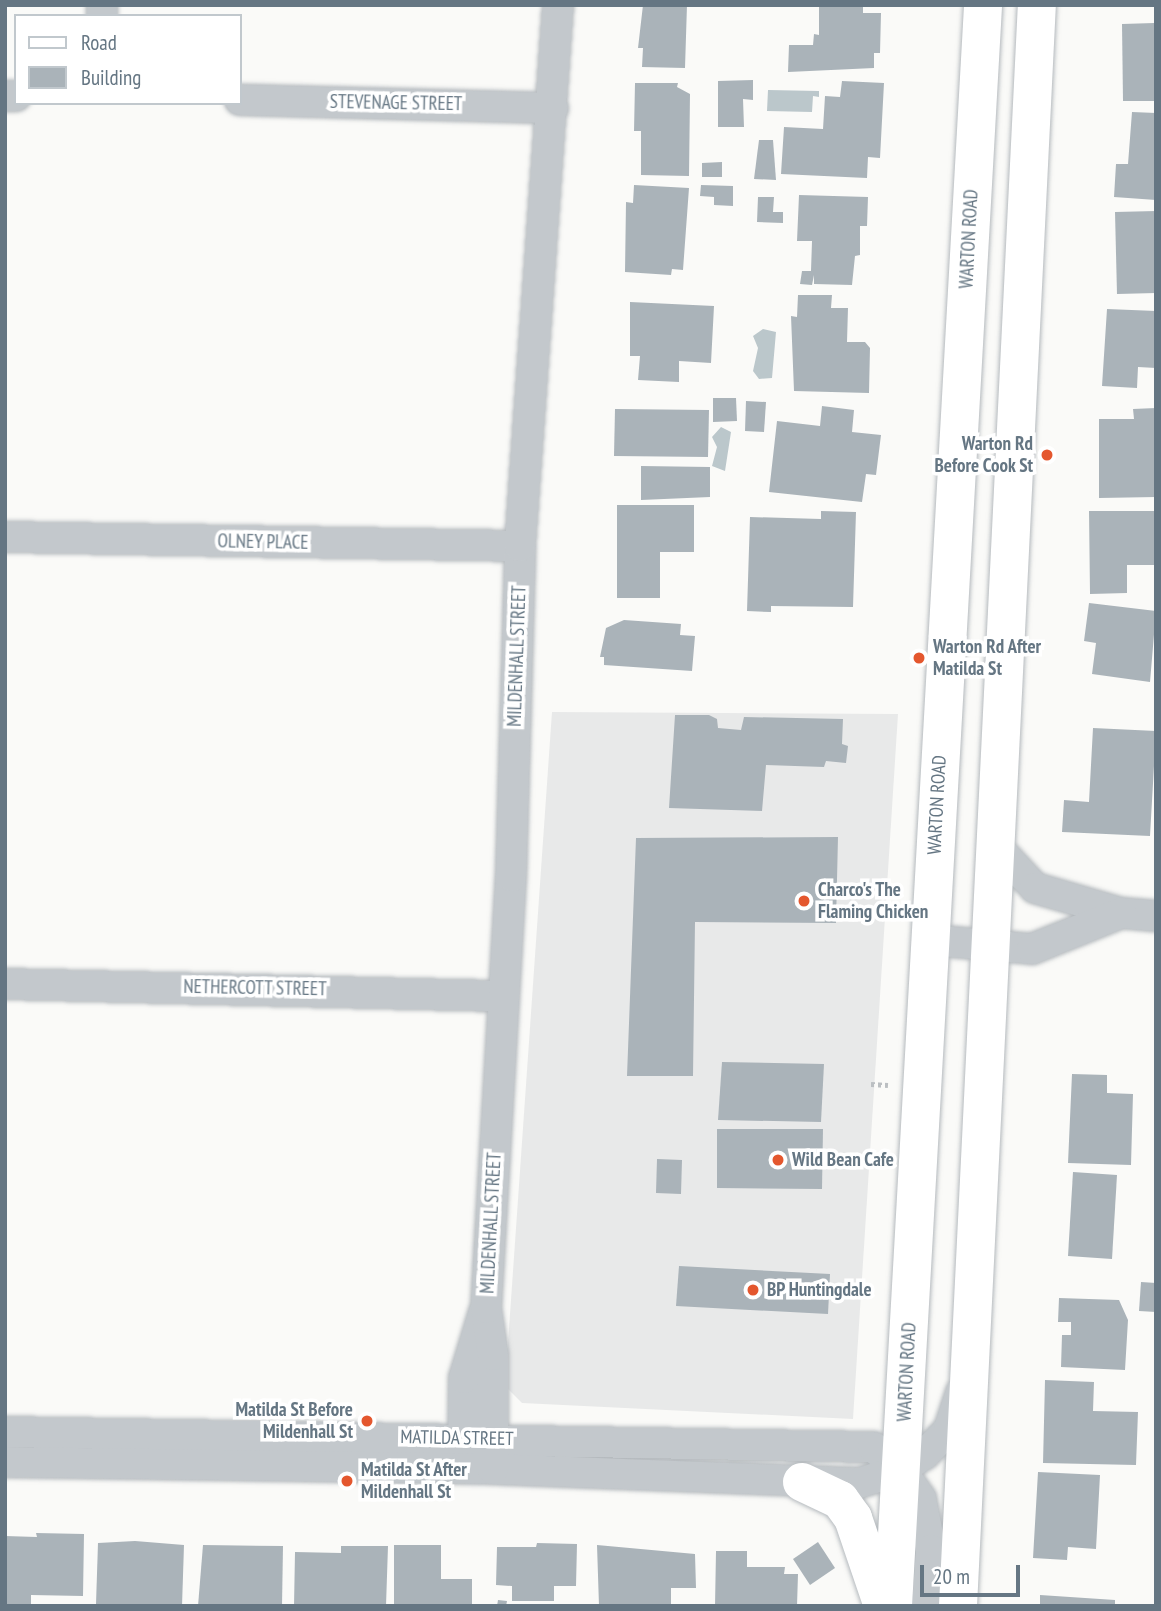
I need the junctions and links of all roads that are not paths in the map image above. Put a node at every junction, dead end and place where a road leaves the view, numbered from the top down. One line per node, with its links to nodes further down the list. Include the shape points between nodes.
1 (558, 5): 5 (street, MILDENHALL STREET)
2 (983, 5): 8 (main road, WARTON ROAD)
3 (1037, 5): 9 (main road)
4 (242, 100): 5 (street, STEVENAGE STREET)
5 (553, 108): 7 (street, MILDENHALL STREET)
6 (5, 537): 7 (street, OLNEY PLACE)
7 (520, 546): 16 (street, MILDENHALL STREET)
8 (938, 783): 9 (main road); 13 (main road, WARTON ROAD)
9 (997, 783): 10 (main road)
10 (994, 844): 11 (street, via 1035,888); 14 (main road)
11 (1121, 913): 12 (street); 14 (street, via 1032,949)
12 (1156, 916)
13 (930, 940): 14 (street); 17 (main road, WARTON ROAD)
14 (990, 946): 18 (main road)
15 (5, 984): 16 (street, NETHERCOTT STREET)
16 (504, 996): 19 (street, MILDENHALL STREET)
17 (926, 1018): 18 (main road); 27 (main road, WARTON ROAD)
18 (986, 1020): 20 (main road)
19 (486, 1308): 22 (street, MILDENHALL STREET, via 464,1378); 23 (street, MILDENHALL STREET, via 493,1355)
20 (970, 1368): 27 (street, MATILDA STREET, via 949,1429 925,1454); 32 (main road)
21 (5, 1432): 22 (street, MATILDA STREET)
22 (463, 1438): 23 (street, MATILDA STREET); 25 (street, MILDENHALL STREET)
23 (492, 1438): 26 (street, MILDENHALL STREET); 27 (street, MATILDA STREET, via 873,1447)
24 (5, 1462): 25 (street, MATILDA STREET)
25 (463, 1469): 26 (street, MATILDA STREET)
26 (493, 1469): 28 (street, MATILDA STREET)
27 (901, 1469): 28 (street, MATILDA STREET, via 859,1483); 30 (main road, WARTON ROAD); 31 (street, MATILDA STREET, via 921,1499 928,1522)
28 (802, 1482): 29 (main road, via 840,1500 853,1518)
29 (883, 1606)
30 (893, 1606)
31 (927, 1606)
32 (958, 1606)

